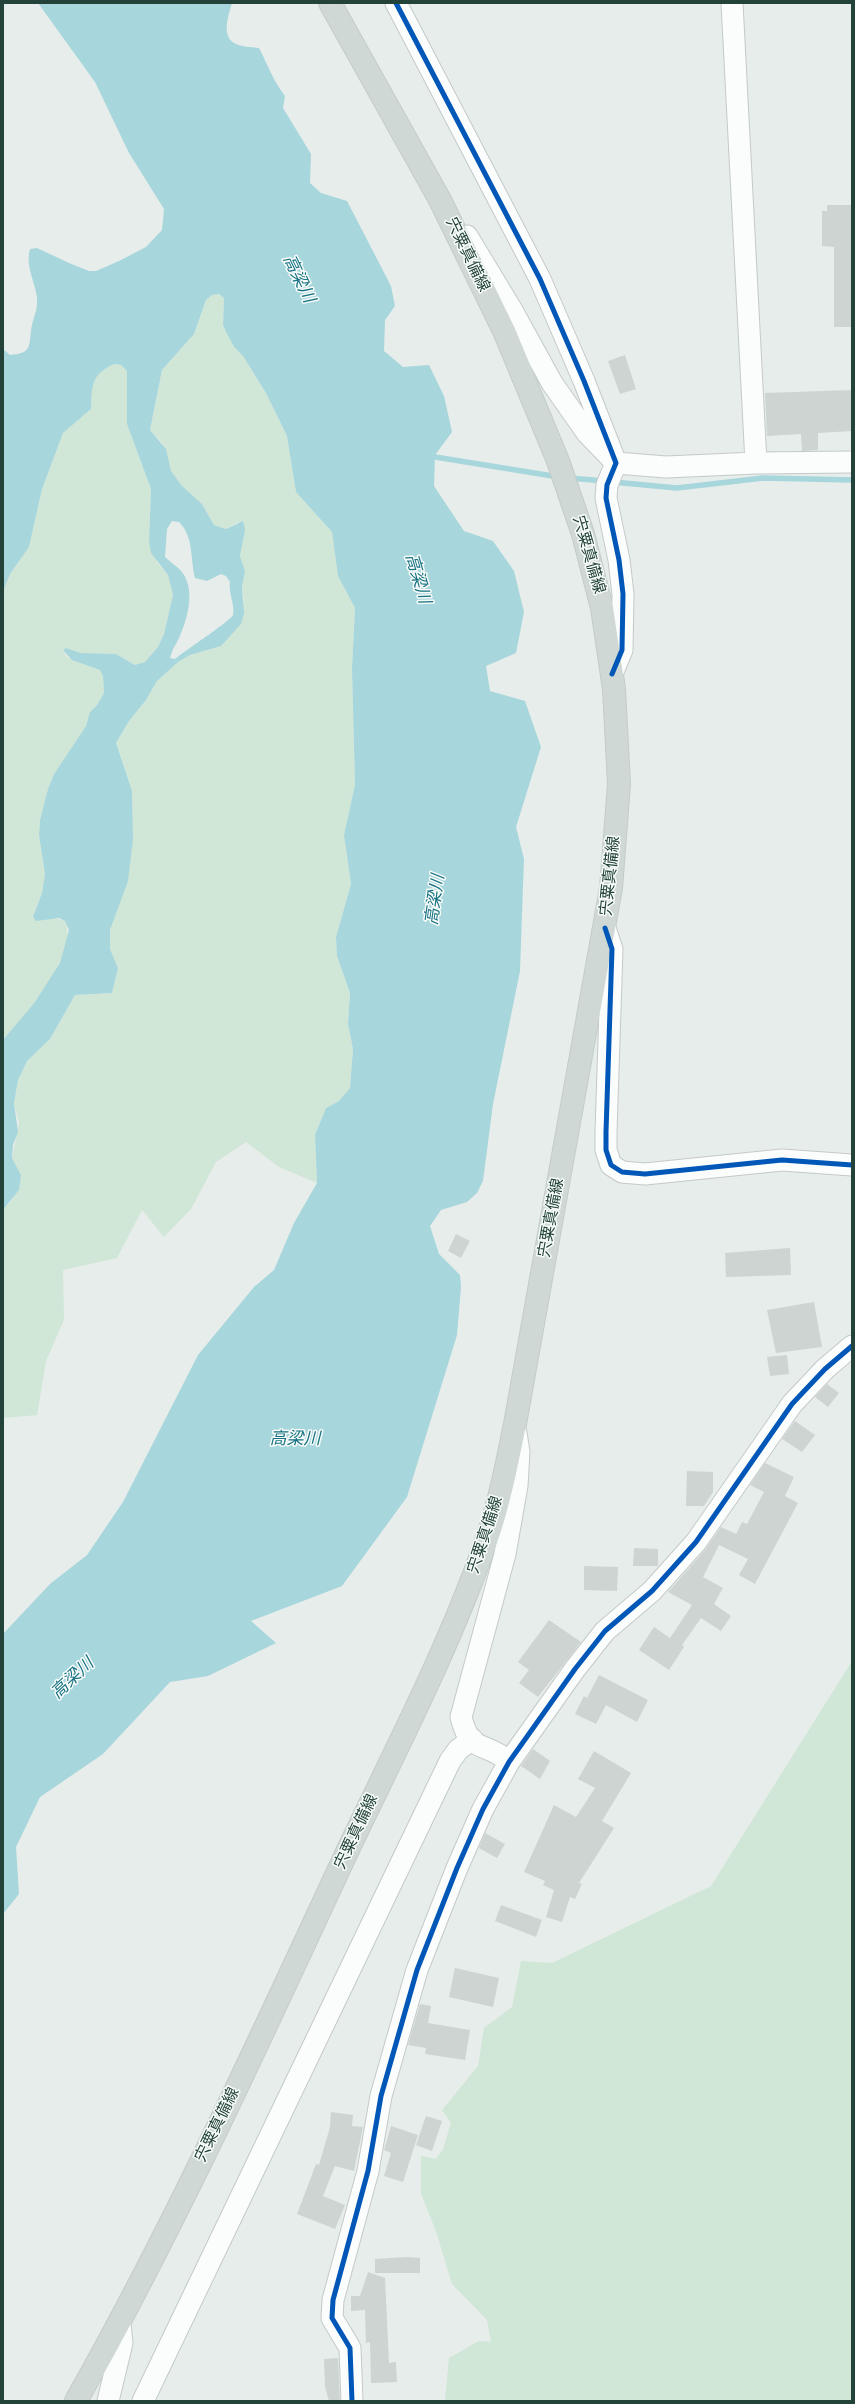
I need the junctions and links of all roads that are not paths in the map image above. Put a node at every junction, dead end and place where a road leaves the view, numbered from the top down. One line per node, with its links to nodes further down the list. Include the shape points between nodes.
1 (330, 3): 4 (main road, 宍粟真備線)
2 (396, 3): 6 (street, via 540,279)
3 (732, 3): 7 (street)
4 (440, 200): 6 (street, via 465,233 514,312 552,383 587,433); 8 (main road, 宍粟真備線, via 504,331 558,461 583,534 602,608)
5 (852, 462): 7 (street)
6 (616, 463): 7 (street, via 666,467); 8 (street, via 607,485 606,498 619,560 623,601 622,650)
7 (756, 463)
8 (612, 674): 9 (main road, 宍粟真備線, via 619,784 612,888)
9 (605, 928): 10 (street, via 612,949 606,1132 606,1150 611,1165 622,1172 645,1174 782,1160); 12 (main road, 宍粟真備線)
10 (852, 1165)
11 (852, 1346): 14 (street, via 825,1369 792,1404 696,1542 652,1591 605,1631)
12 (514, 1424): 13 (street, via 519,1452 517,1486 505,1554 461,1717 464,1732); 15 (main road, 宍粟真備線, via 503,1482 486,1543 440,1659 260,2039)
13 (472, 1739): 14 (street, via 479,1746 502,1755); 18 (street, via 458,1750 450,1761)
14 (509, 1762): 19 (street, via 483,1809 438,1914 417,1970 381,2096 368,2171 333,2300 332,2318 350,2348)
15 (120, 2324): 16 (main road, 宍粟真備線); 17 (street, via 122,2343)
16 (76, 2401)
17 (108, 2401)
18 (143, 2401)
19 (352, 2401)

